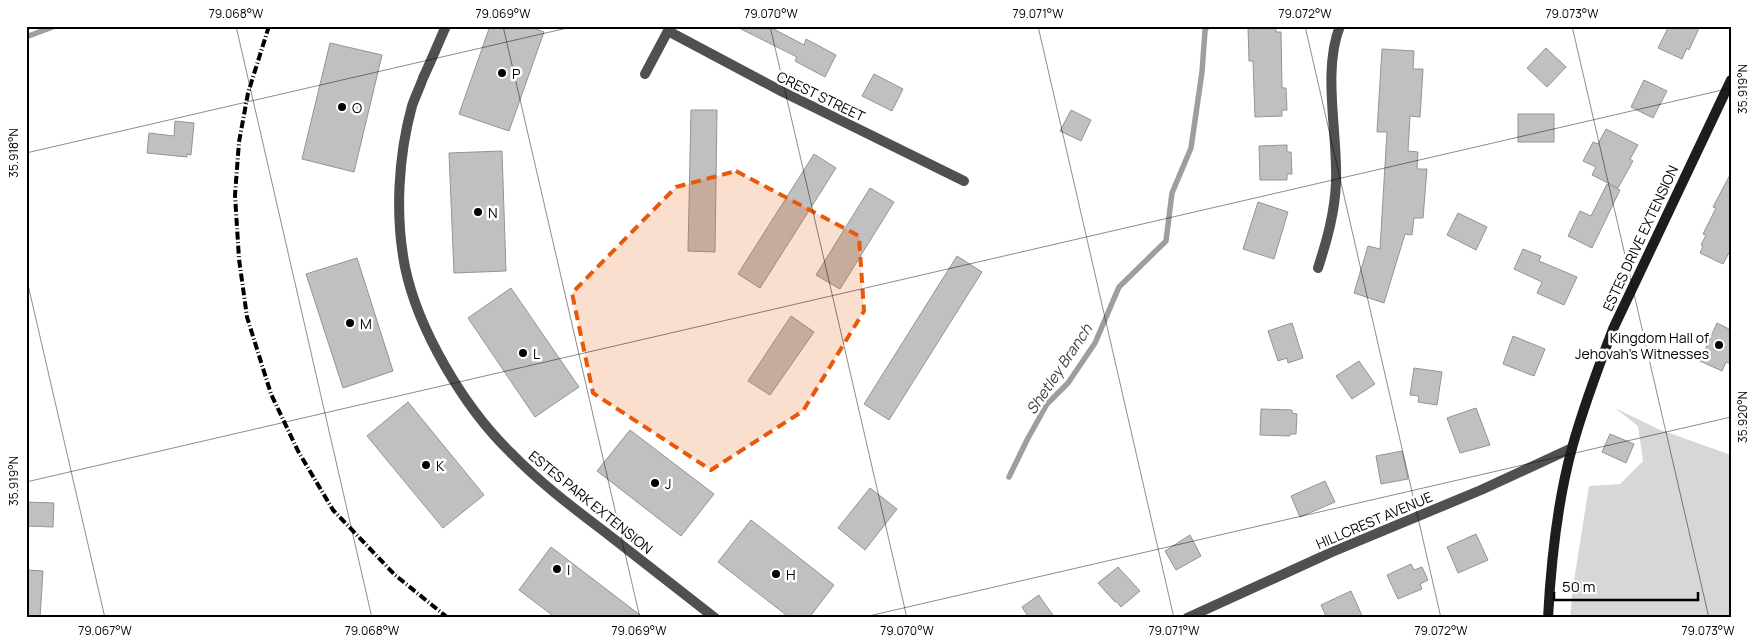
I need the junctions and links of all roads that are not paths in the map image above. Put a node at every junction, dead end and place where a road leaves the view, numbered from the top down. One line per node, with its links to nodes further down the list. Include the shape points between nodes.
1 (446, 26): 9 (street, ESTES PARK EXTENSION, via 412,104 403,146 400,228 405,267 416,304 453,378 479,417 508,451 543,484)
2 (1340, 26): 7 (street, via 1333,54 1335,190 1333,212)
3 (670, 29): 4 (street); 6 (street, CREST STREET, via 781,91)
4 (645, 74)
5 (1731, 80): 8 (main road, ESTES DRIVE EXTENSION, via 1613,329)
6 (964, 181)
7 (1318, 268)
8 (1572, 448): 10 (street, HILLCREST AVENUE); 11 (main road, ESTES DRIVE EXTENSION, via 1558,513)
9 (715, 618)
10 (1187, 618)
11 (1548, 618)

